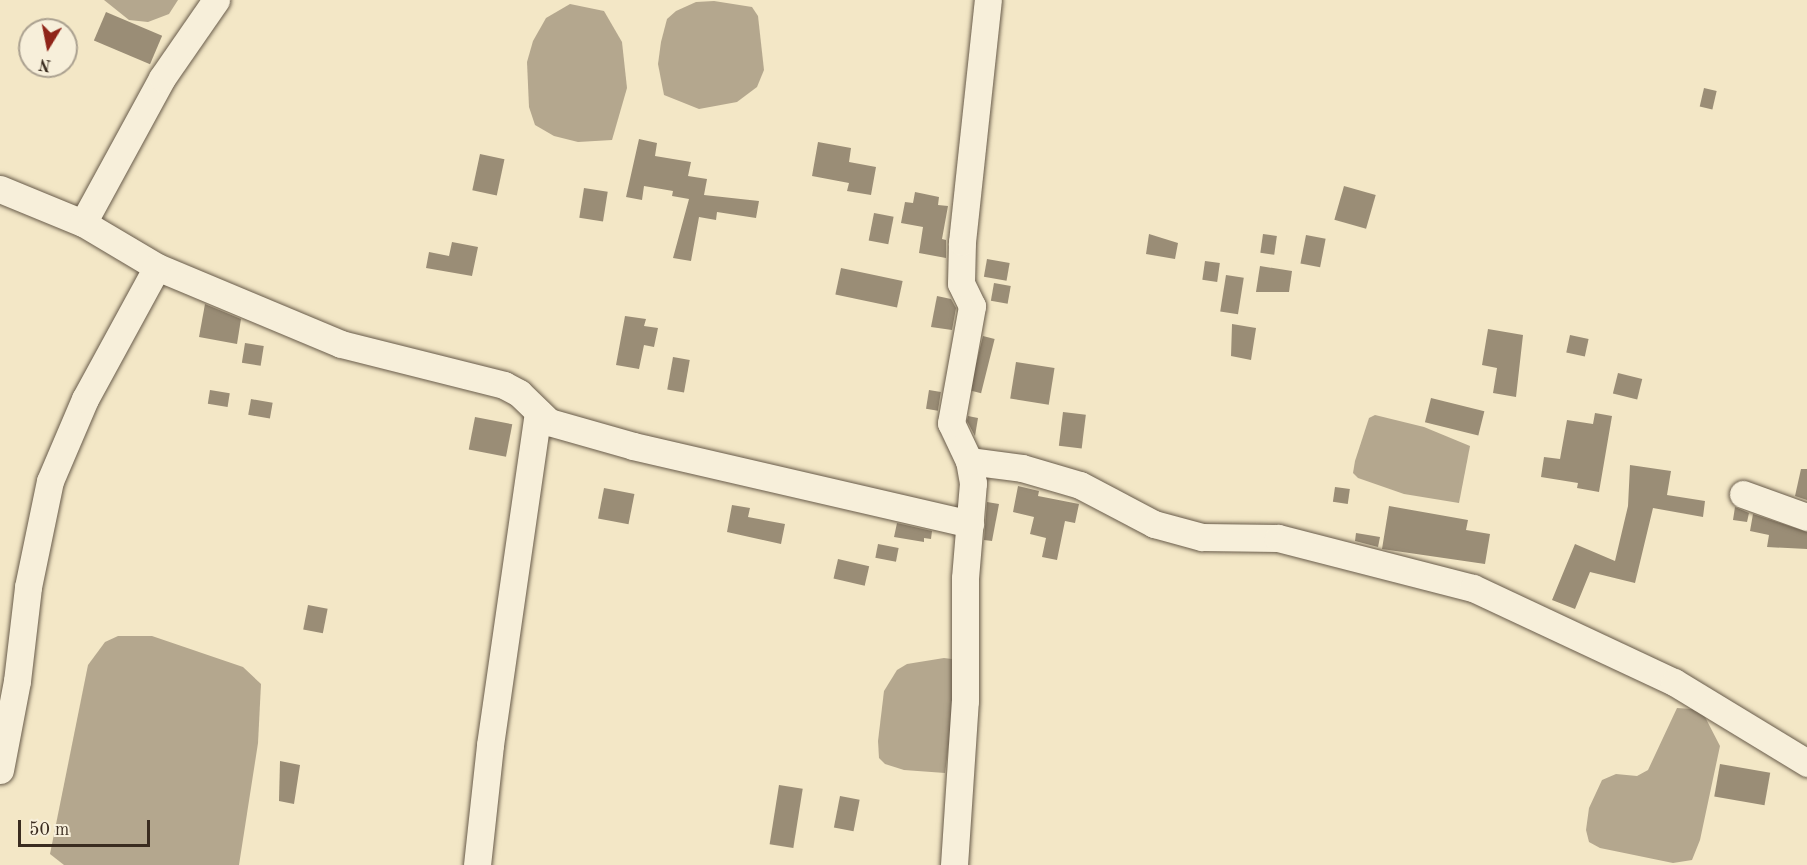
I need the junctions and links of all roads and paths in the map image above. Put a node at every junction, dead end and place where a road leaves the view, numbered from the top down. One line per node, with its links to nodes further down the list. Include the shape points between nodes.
1 (216, 0): 4 (street, via 162,78)
2 (988, 0): 7 (street, via 962,242 962,283 972,306 951,423)
3 (0, 189): 4 (street)
4 (83, 223): 5 (street)
5 (157, 267): 6 (street, via 341,344 504,385 519,393); 12 (street, via 86,399 50,481 28,588 17,681)
6 (538, 413): 10 (street, via 549,422 633,446); 13 (street, via 489,745)
7 (969, 461): 10 (street, via 973,483); 11 (street, via 1022,468 1080,485 1154,524 1202,537 1278,538 1473,588 1674,682)
8 (1743, 494): 9 (street)
9 (1807, 517)
10 (970, 524): 14 (street, via 965,701)
11 (1807, 763)
12 (0, 770)
13 (477, 865)
14 (954, 865)

